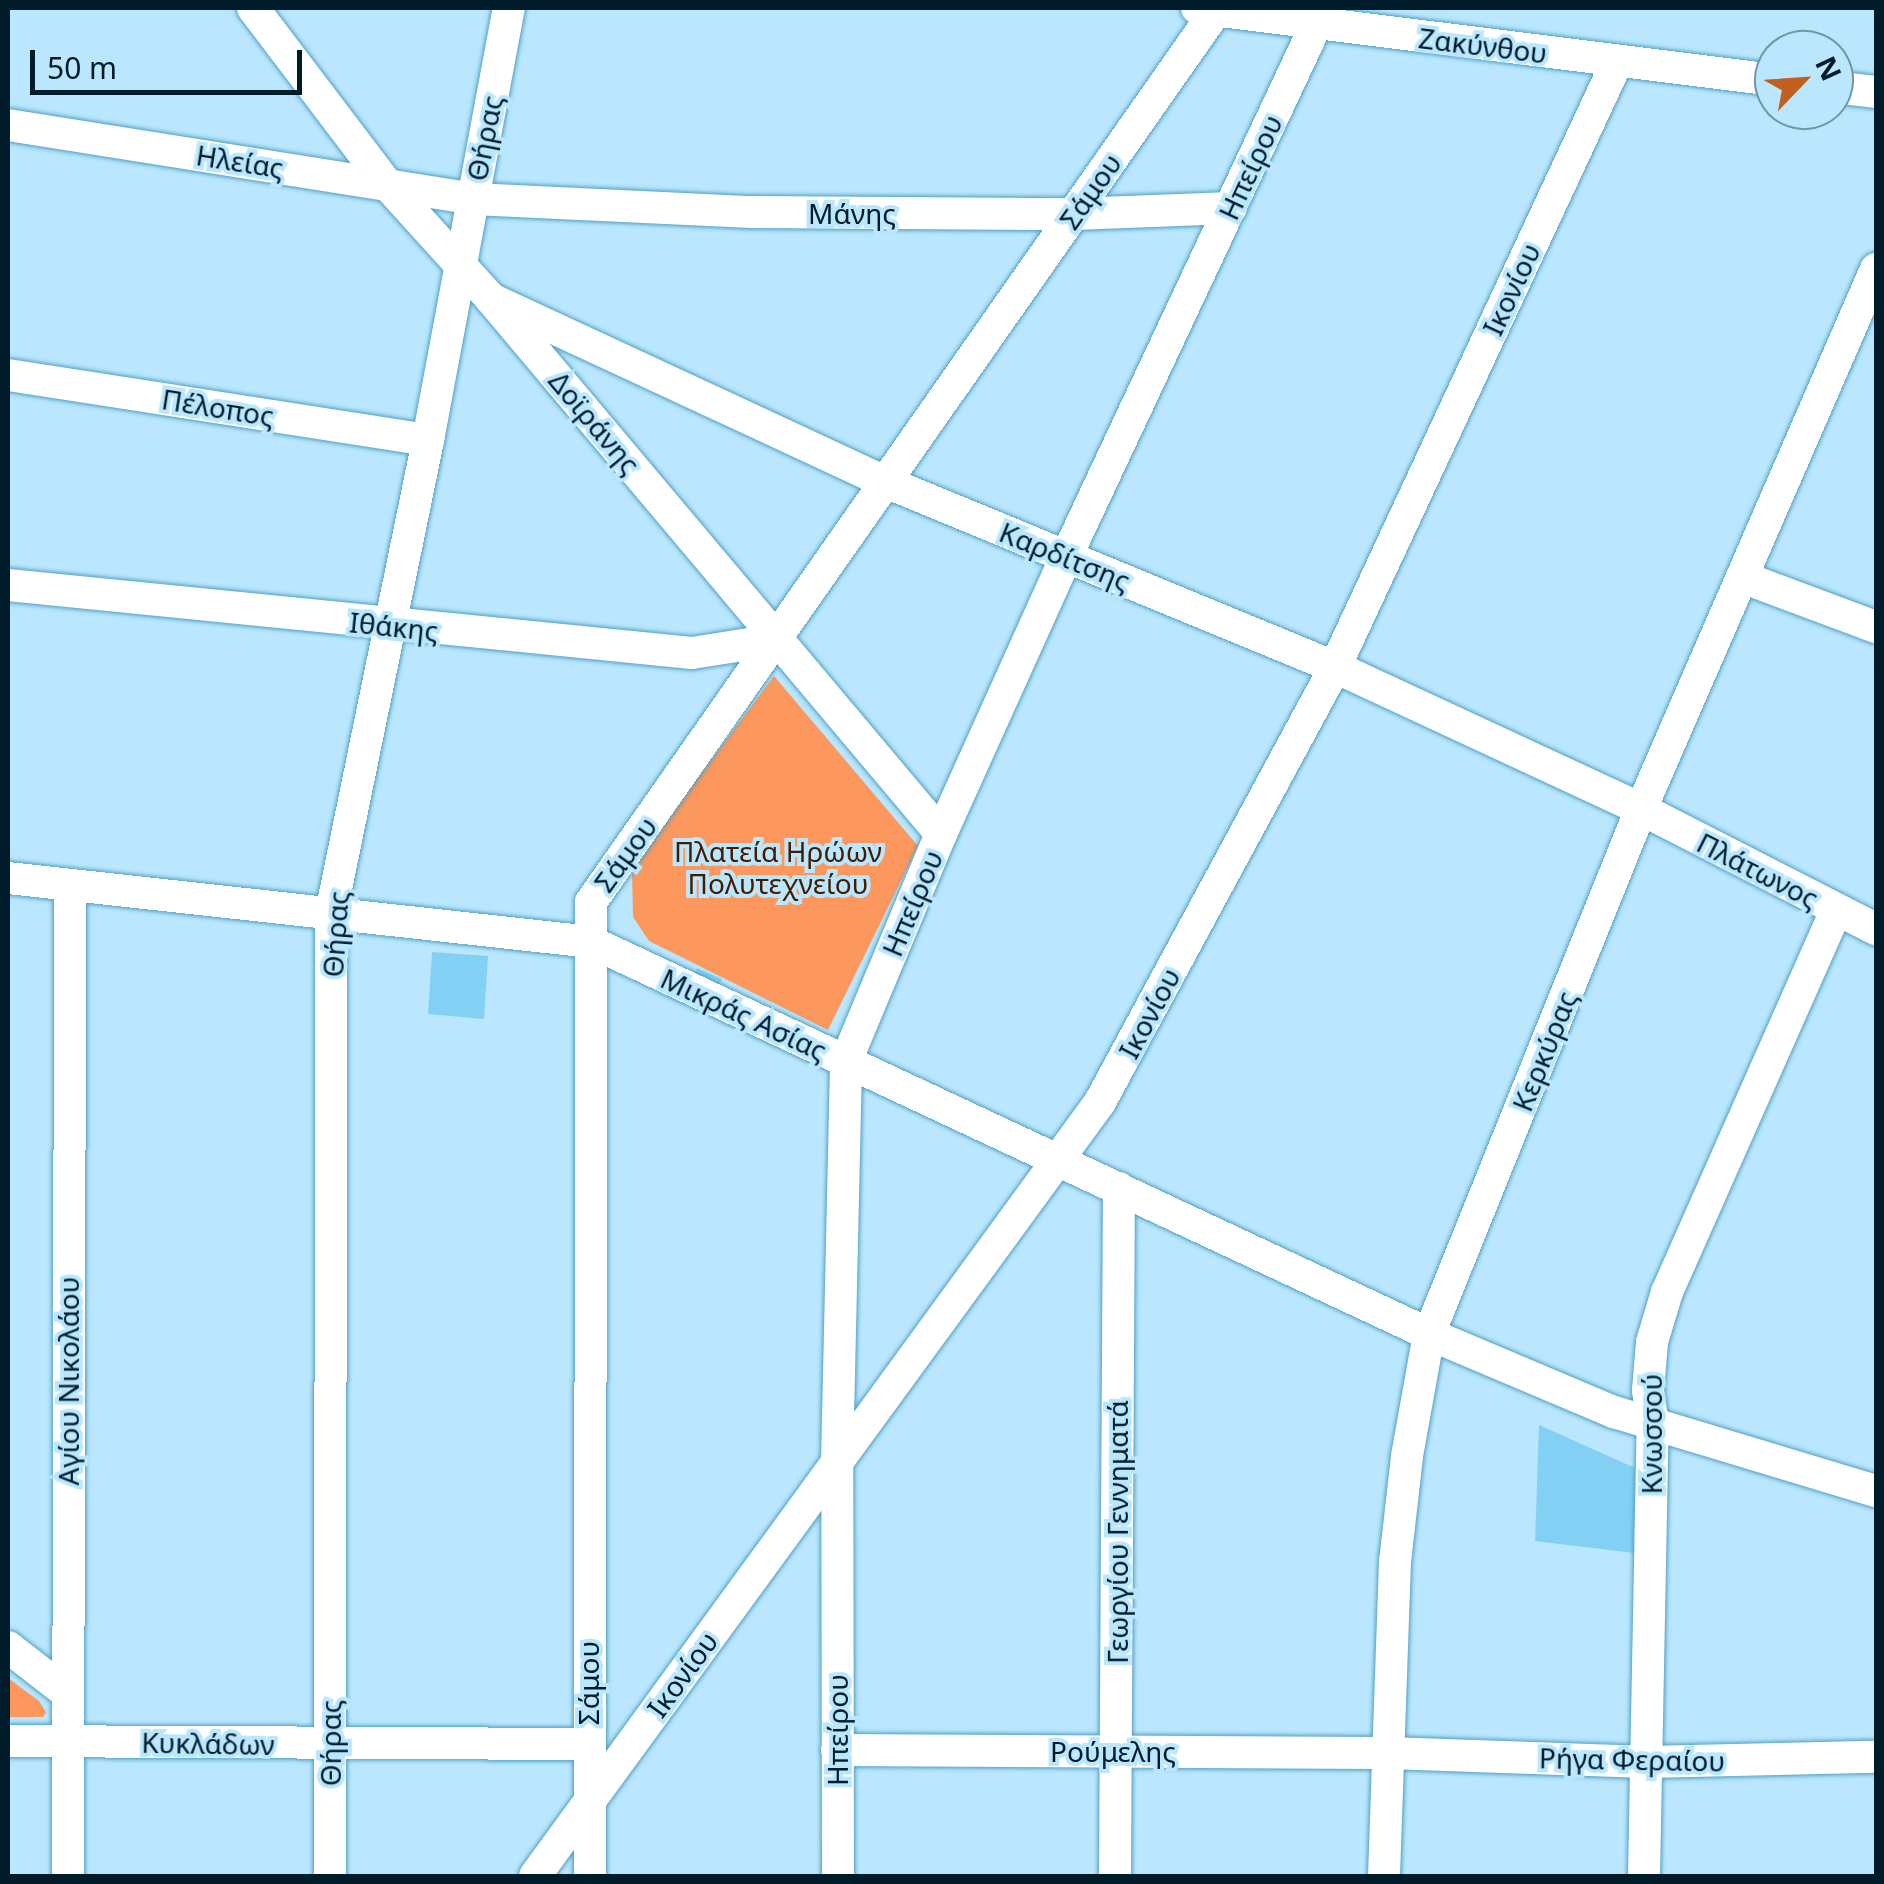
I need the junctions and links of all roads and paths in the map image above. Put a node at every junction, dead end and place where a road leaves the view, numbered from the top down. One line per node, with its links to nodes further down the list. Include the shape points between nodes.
1 (252, 8): 8 (street, Δοϊράνης)
2 (509, 8): 9 (street, Θήρας)
3 (1209, 8): 4 (street, Ζακύνθου); 11 (street, Σάμου)
4 (1321, 15): 5 (street, Ζακύνθου); 10 (street, Ηπείρου)
5 (1617, 62): 6 (street, Ζακύνθου); 25 (street, Ικονίου)
6 (1754, 78)
7 (8, 126): 8 (street, Ηλείας)
8 (386, 184): 9 (street, Ηλείας); 12 (street, Δοϊράνης)
9 (472, 199): 11 (street, Μάνης, via 752,212); 12 (street, Θήρας)
10 (1231, 208): 11 (street, Μάνης); 19 (street, Ηπείρου)
11 (1074, 214): 18 (street, Σάμου)
12 (459, 269): 14 (street, Δοϊράνης); 17 (street, Θήρας)
13 (1876, 269): 15 (street, Κερκύρας)
14 (491, 300): 18 (street, Καρδίτσης); 24 (street, Δοϊράνης)
15 (1868, 309): 20 (street, Κερκύρας)
16 (8, 375): 17 (street, Πέλοπος)
17 (428, 440): 22 (street, Θήρας)
18 (888, 483): 19 (street, Καρδίτσης); 24 (street, Σάμου)
19 (1066, 557): 25 (street, Καρδίτσης); 27 (street, Ηπείρου)
20 (1742, 577): 23 (street); 26 (street, Κερκύρας)
21 (8, 585): 22 (street, Ιθάκης)
22 (390, 626): 24 (street, Ιθάκης, via 692,652); 31 (street, Θήρας)
23 (1876, 627)
24 (780, 639): 27 (street, Δοϊράνης); 33 (street, Σάμου, via 591,902)
25 (1336, 667): 26 (street, Καρδίτσης); 35 (street, Ικονίου, via 1100,1102)
26 (1641, 809): 30 (street, Πλάτωνος); 37 (street, Κερκύρας)
27 (941, 834): 34 (street, Ηπείρου)
28 (8, 878): 29 (street, Μικράς Ασίας)
29 (70, 884): 31 (street, Μικράς Ασίας); 42 (street, Αγίου Νικολάου)
30 (1836, 910): 32 (street, Πλάτωνος); 38 (street, Κνωσσού, via 1667,1292 1652,1342)
31 (331, 913): 33 (street, Μικράς Ασίας); 45 (street, Θήρας)
32 (1876, 928)
33 (591, 942): 34 (street, Μικράς Ασίας); 46 (street, Σάμου)
34 (846, 1061): 35 (street, Μικράς Ασίας); 39 (street, Ηπείρου)
35 (1057, 1160): 36 (street, Μικράς Ασίας); 39 (street, Ικονίου)
36 (1119, 1188): 37 (street, Μικράς Ασίας); 48 (street, Γεωργίου Γεννηματά)
37 (1430, 1334): 38 (street, Μικράς Ασίας); 49 (street, Κερκύρας, via 1395,1562)
38 (1652, 1426): 40 (street, Μικράς Ασίας); 51 (street, Κνωσσού)
39 (837, 1462): 47 (street, Ηπείρου); 52 (street, Ικονίου)
40 (1876, 1491)
41 (8, 1647): 42 (street)
42 (66, 1692): 43 (street, Αγίου Νικολάου)
43 (67, 1740): 44 (street, Κυκλάδων); 45 (street, Κυκλάδων); 53 (street, Αγίου Νικολάου)
44 (8, 1741)
45 (330, 1744): 46 (street, Κυκλάδων); 54 (street, Θήρας)
46 (588, 1744): 52 (street, Σάμου)
47 (837, 1750): 48 (street, Ρούμελης); 57 (street, Ηπείρου)
48 (1116, 1751): 49 (street, Ρούμελης); 58 (street, Γεωργίου Γεννηματά)
49 (1388, 1754): 51 (street, Ρήγα Φεραίου); 59 (street, Κερκύρας)
50 (1876, 1757): 51 (street, Ρήγα Φεραίου)
51 (1647, 1762): 60 (street, Κνωσσού)
52 (589, 1802): 55 (street, Ικονίου); 56 (street, Σάμου)
53 (68, 1876)
54 (330, 1876)
55 (535, 1876)
56 (590, 1876)
57 (838, 1876)
58 (1114, 1876)
59 (1384, 1876)
60 (1644, 1876)

